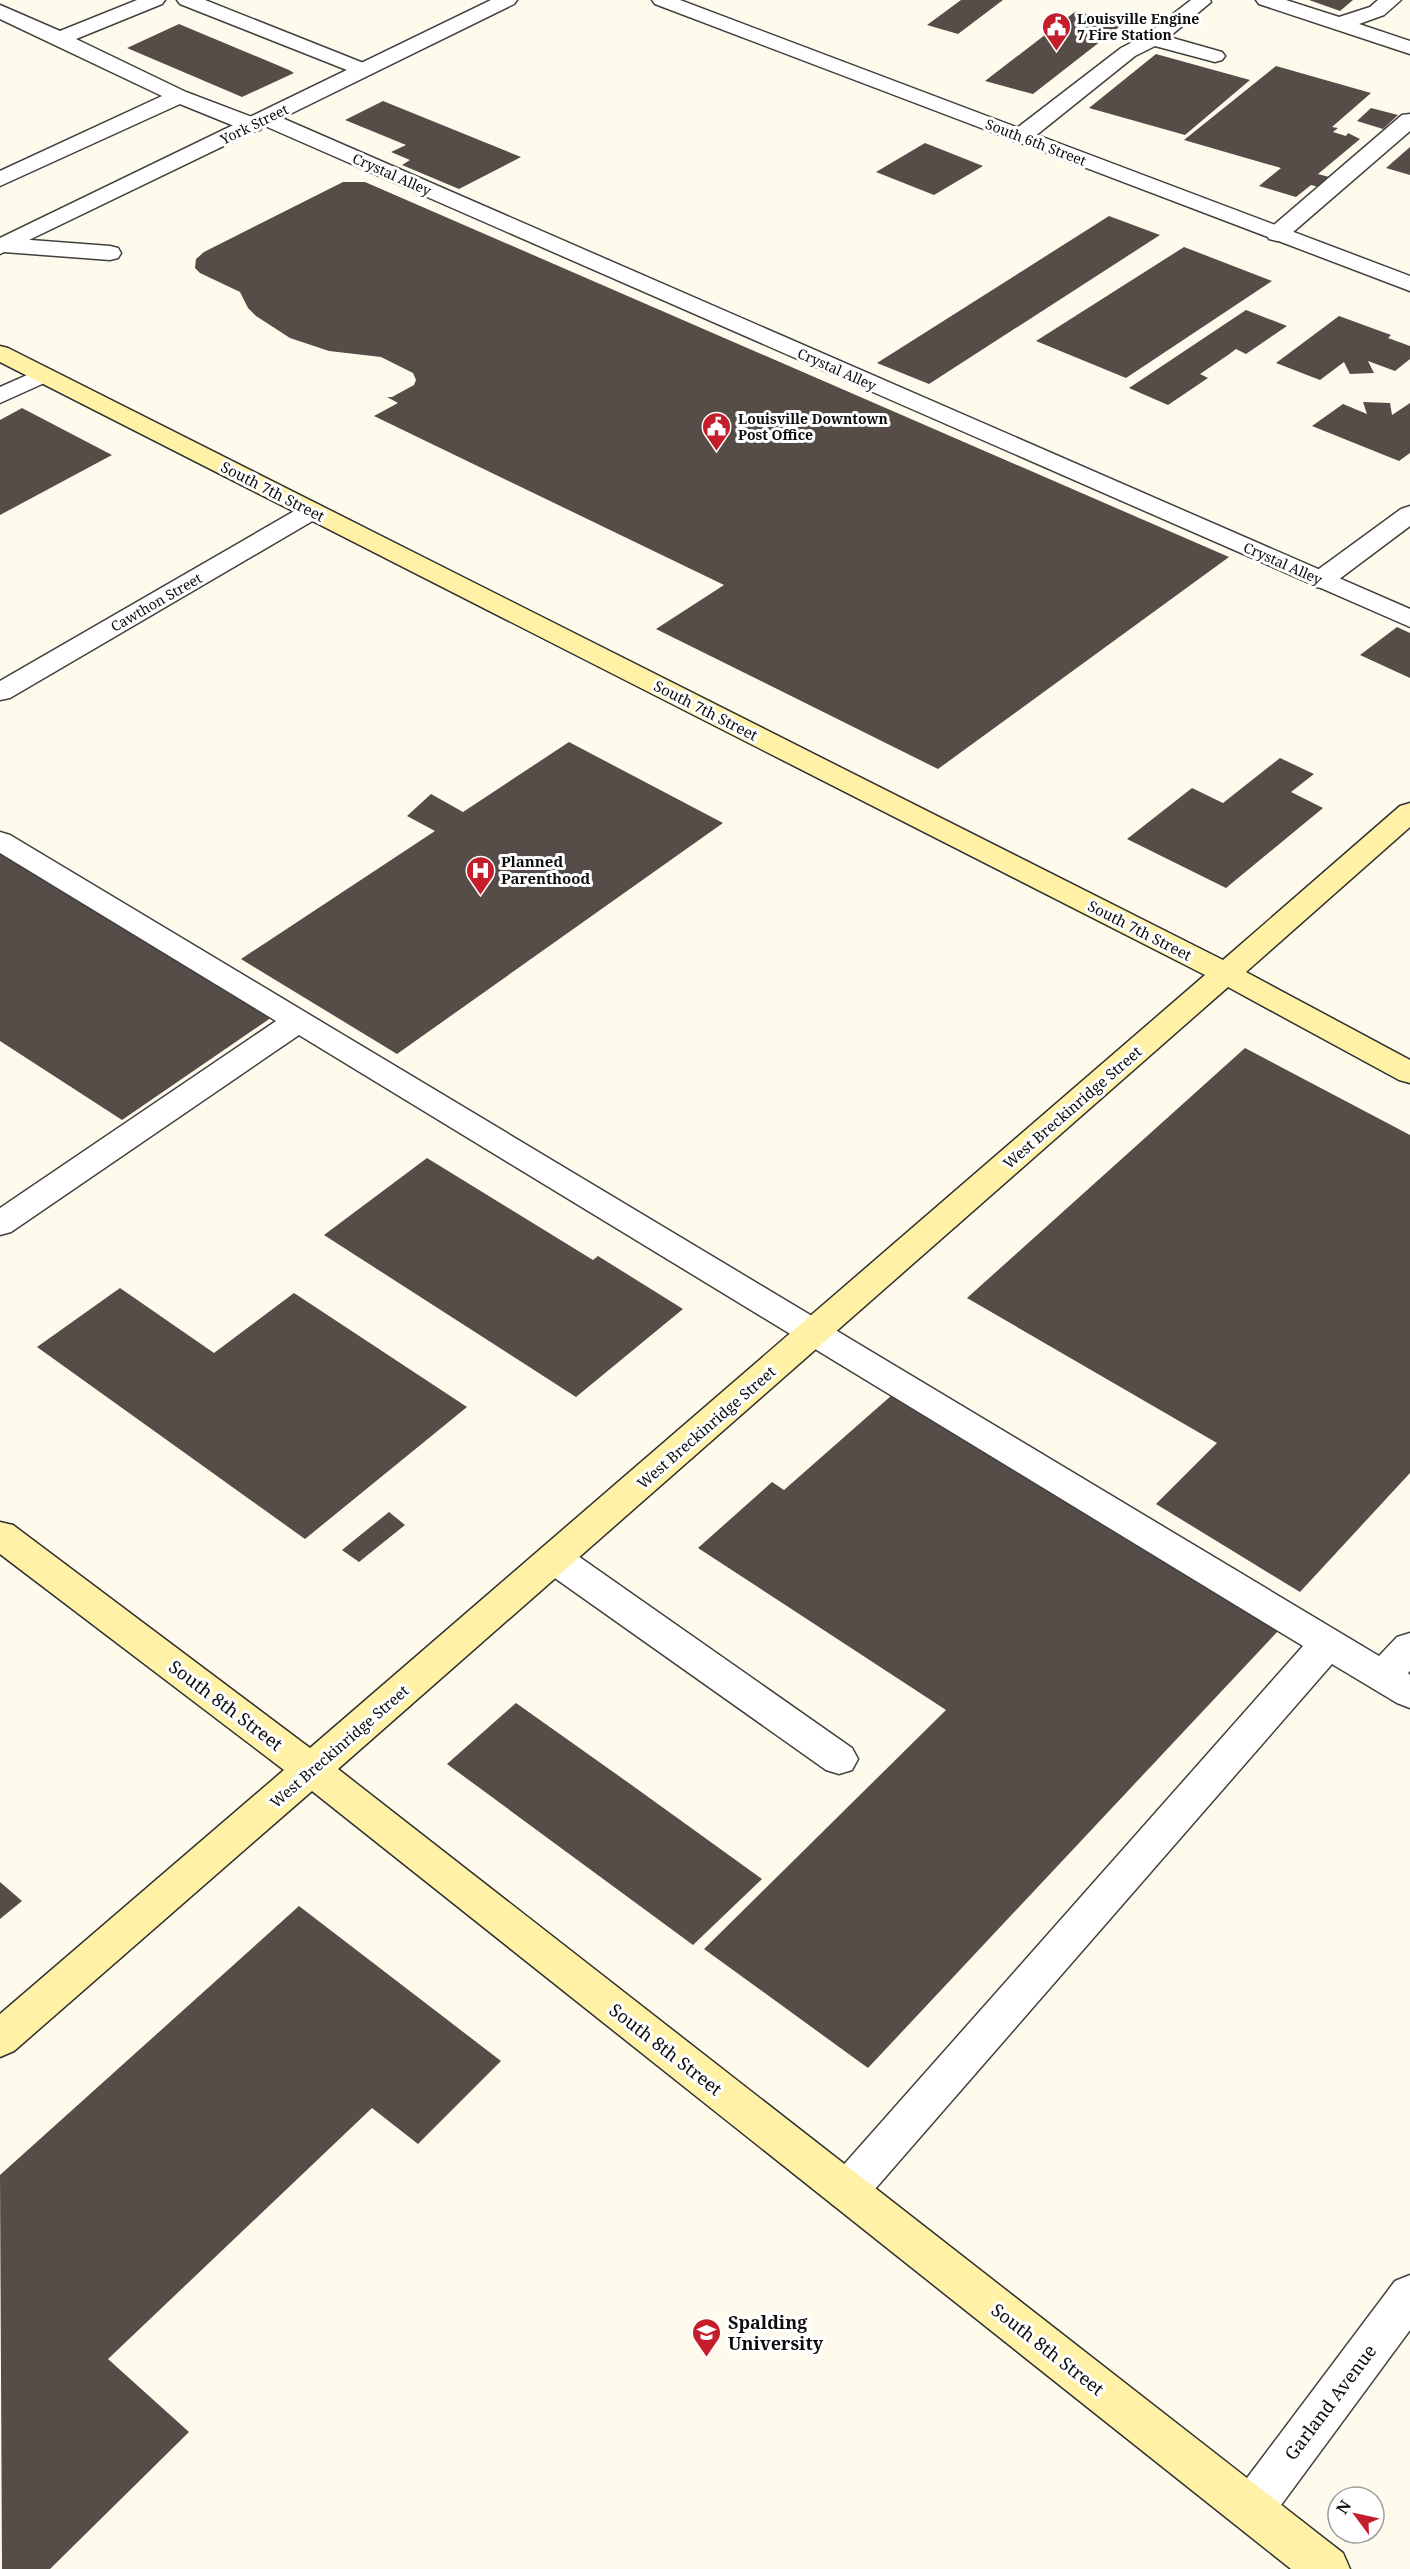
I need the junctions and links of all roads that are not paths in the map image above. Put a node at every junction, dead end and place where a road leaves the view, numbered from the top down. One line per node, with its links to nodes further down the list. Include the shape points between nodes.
1 (19, 0): 9 (street)
2 (154, 0): 11 (street)
3 (187, 0): 15 (street)
4 (507, 0): 15 (street, York Street)
5 (662, 0): 19 (street, South 6th Street)
6 (1266, 0): 10 (street)
7 (1391, 0): 10 (street, via 1377,11)
8 (1201, 2): 12 (street)
9 (0, 9): 11 (street, Crystal Alley)
10 (1339, 24): 13 (street)
11 (59, 39): 16 (street, Crystal Alley)
12 (1154, 39): 14 (street); 19 (street, via 1128,52)
13 (1410, 48)
14 (1215, 56)
15 (364, 70): 18 (street, York Street)
16 (179, 96): 18 (street, Crystal Alley); 20 (street)
17 (1410, 120): 21 (street)
18 (258, 122): 22 (street, York Street); 30 (street, Crystal Alley)
19 (1021, 136): 21 (street, South 6th Street)
20 (0, 179)
21 (1278, 234): 24 (street, South 6th Street)
22 (2, 246): 23 (street)
23 (110, 253)
24 (1410, 284)
25 (0, 353): 26 (street, South 7th Street)
26 (43, 375): 27 (street); 28 (street, South 7th Street)
27 (0, 396)
28 (312, 511): 32 (street, Cawthon Street); 35 (street, South 7th Street)
29 (1410, 514): 30 (street)
30 (1321, 580): 31 (street, Crystal Alley)
31 (1410, 619)
32 (0, 692)
33 (1410, 812): 35 (street, West Breckinridge Street)
34 (0, 841): 36 (street)
35 (1225, 973): 37 (street, South 7th Street); 39 (street, West Breckinridge Street)
36 (298, 1021): 38 (street); 39 (street)
37 (1410, 1073)
38 (0, 1224)
39 (814, 1334): 41 (street, West Breckinridge Street); 42 (street)
40 (0, 1535): 46 (street, South 8th Street)
41 (555, 1559): 45 (street); 46 (street, West Breckinridge Street)
42 (1328, 1643): 44 (street); 48 (street)
43 (1410, 1647): 44 (street)
44 (1396, 1684)
45 (839, 1759)
46 (312, 1770): 47 (street, West Breckinridge Street); 48 (street, South 8th Street)
47 (0, 2039)
48 (847, 2191): 50 (street, South 8th Street)
49 (1410, 2295): 50 (street, Garland Avenue)
50 (1251, 2508): 51 (street, South 8th Street)
51 (1327, 2569)

